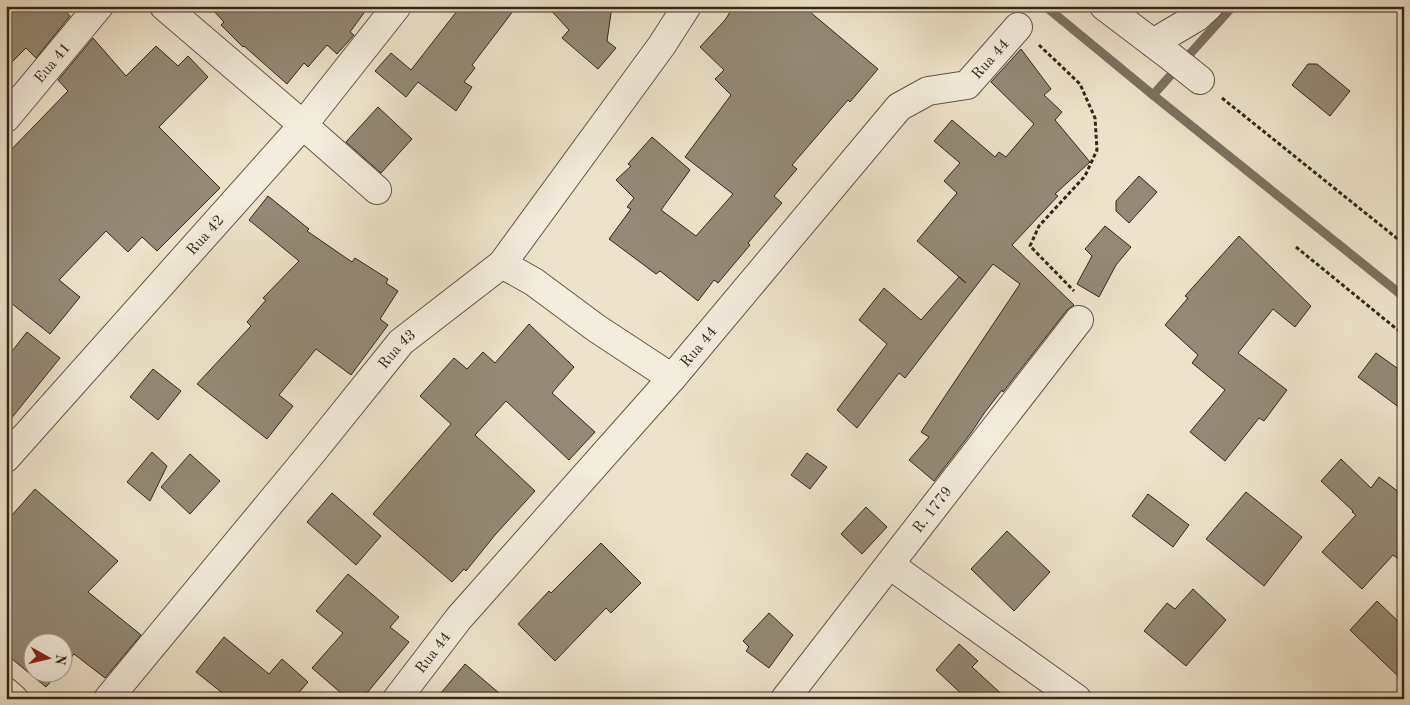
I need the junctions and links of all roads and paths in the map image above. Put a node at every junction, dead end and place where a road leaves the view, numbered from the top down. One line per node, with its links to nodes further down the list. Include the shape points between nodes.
1 (99, 6): 10 (street, Eua 41)
2 (164, 6): 11 (street)
3 (397, 6): 11 (street, Rua 42)
4 (687, 6): 15 (street, Rua 43)
5 (1104, 6): 8 (street)
6 (1209, 6): 8 (street)
7 (1018, 26): 16 (path, via 1080,84 1096,118 1097,150 1085,176 1039,226 1030,246 1081,298); 18 (street, Rua 44, via 967,85 928,91 899,108)
8 (1162, 49): 9 (street)
9 (1200, 80): 13 (path)
10 (6, 118)
11 (303, 125): 12 (street); 19 (street, Rua 42)
12 (377, 190)
13 (1404, 244)
14 (1296, 247): 17 (path)
15 (502, 264): 18 (street, via 534,282); 23 (street, Rua 43, via 401,342)
16 (1079, 320): 20 (street, R. 1779)
17 (1404, 335)
18 (672, 378): 24 (street, Rua 44, via 459,618)
19 (6, 458)
20 (890, 565): 25 (street, R. 1779); 26 (street)
21 (6, 692): 22 (street)
22 (14, 699)
23 (108, 699)
24 (397, 699)
25 (785, 699)
26 (1077, 699)

